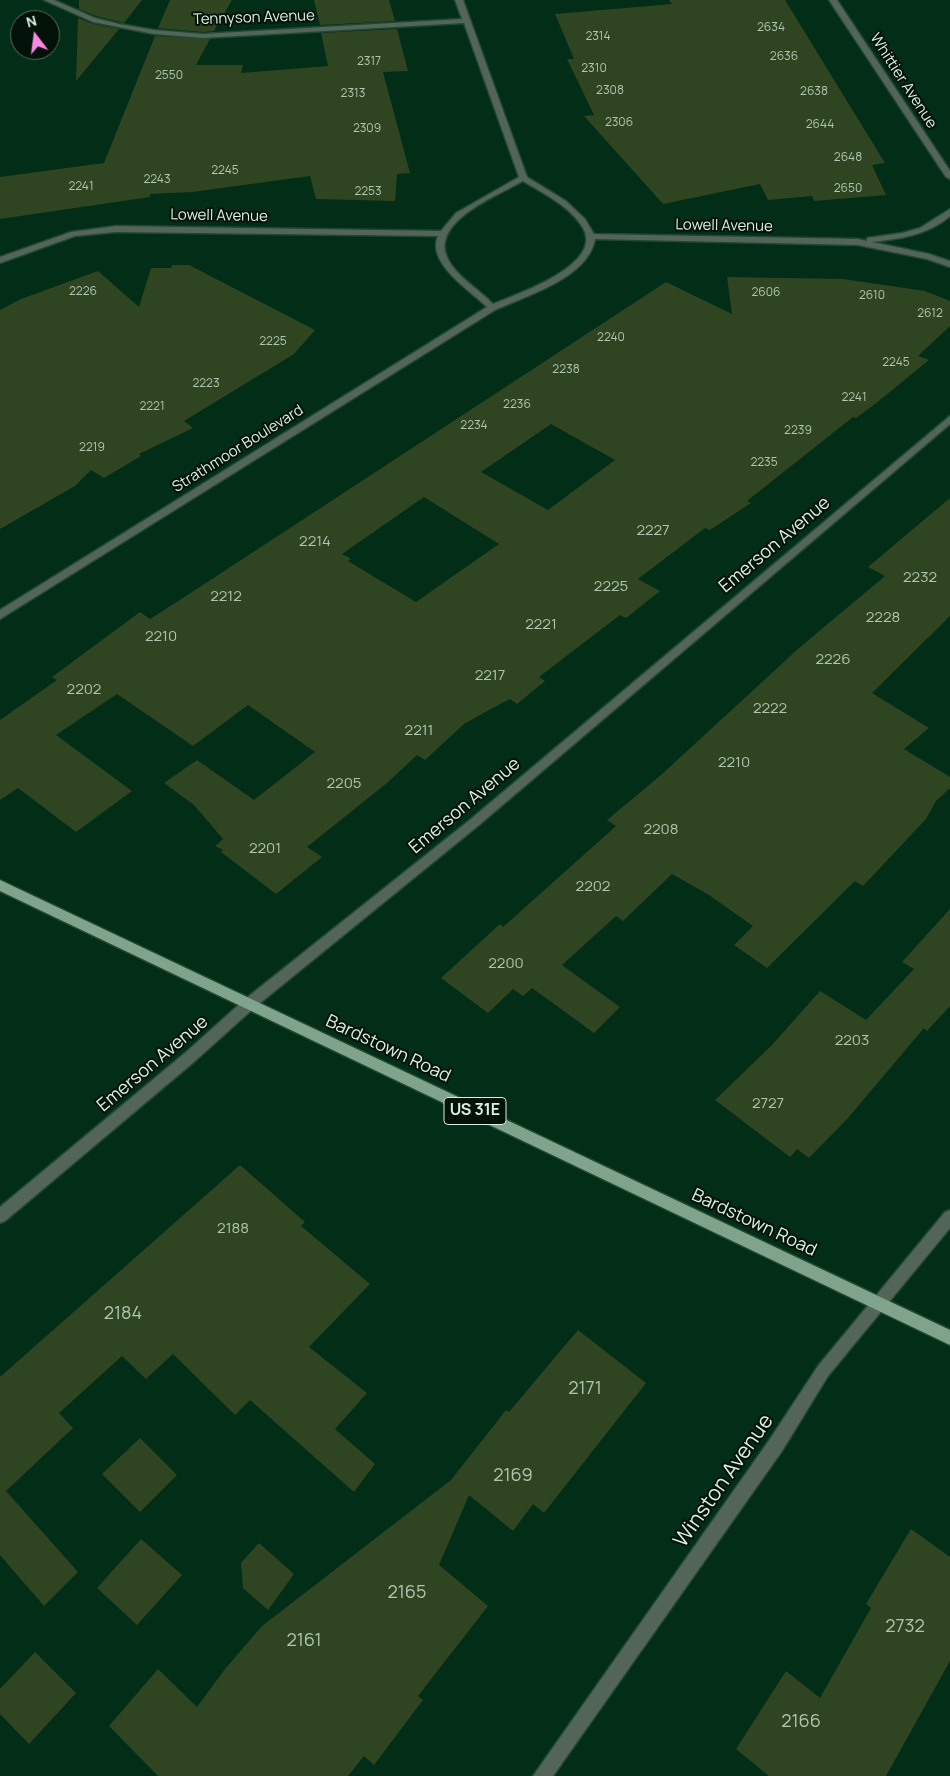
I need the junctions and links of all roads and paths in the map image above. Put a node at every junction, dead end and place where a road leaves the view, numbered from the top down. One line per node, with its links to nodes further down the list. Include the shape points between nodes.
1 (48, 0): 4 (street, Tennyson Avenue, via 94,20 119,26 203,36)
2 (459, 0): 4 (street)
3 (833, 0): 5 (street, Whittier Avenue)
4 (466, 21): 6 (street)
5 (950, 177)
6 (523, 178): 8 (street, via 458,214); 9 (street, via 567,205)
7 (950, 212): 10 (street, Lowell Avenue, via 926,228 898,238)
8 (442, 234): 11 (street, Lowell Avenue, via 116,228 74,234); 13 (street, via 443,257 454,274)
9 (591, 236): 10 (street, Lowell Avenue); 13 (street, via 590,248 584,259 565,273)
10 (858, 242): 12 (street, Lowell Avenue)
11 (0, 260)
12 (950, 264)
13 (492, 308): 15 (street, Strathmoor Boulevard)
14 (950, 419): 17 (street, Emerson Avenue, via 475,822)
15 (0, 615)
16 (0, 885): 17 (main road, Bardstown Road / US 31E)
17 (249, 1004): 18 (street, Emerson Avenue); 20 (main road, Bardstown Road / US 31E)
18 (0, 1216)
19 (950, 1217): 20 (street, Winston Avenue)
20 (879, 1304): 21 (main road, Bardstown Road / US 31E); 22 (street, Winston Avenue, via 823,1371 770,1453)
21 (950, 1338)
22 (542, 1776)

